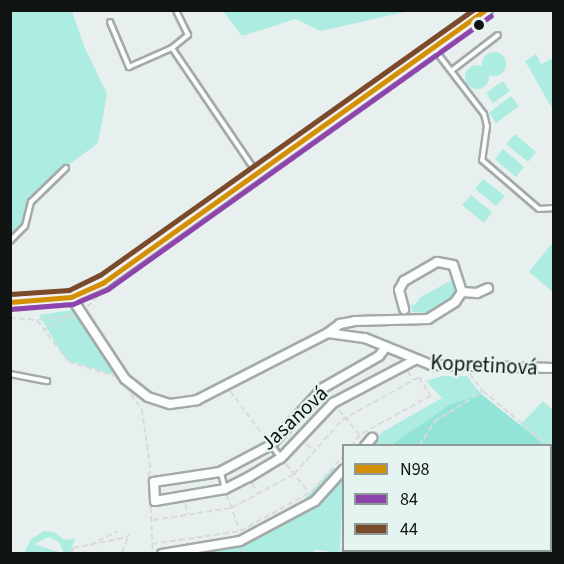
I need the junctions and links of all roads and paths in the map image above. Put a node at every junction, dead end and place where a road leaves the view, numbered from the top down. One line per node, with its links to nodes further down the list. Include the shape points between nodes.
1 (176, 10): 5 (lane, via 188,35)
2 (487, 10): 6 (street)
3 (110, 22): 5 (lane, via 129,67)
4 (498, 35): 7 (lane)
5 (172, 48): 9 (lane)
6 (437, 53): 7 (lane); 9 (street); 10 (path)
7 (451, 71): 11 (lane, via 484,114 487,126 482,160 539,209)
8 (66, 168): 13 (lane, via 31,202 25,226)
9 (258, 176): 20 (street, via 104,282)
10 (242, 196)
11 (554, 208)
12 (196, 228): 14 (path)
13 (10, 241)
14 (150, 261)
15 (131, 275): 17 (path)
16 (488, 288): 18 (street, via 477,293)
17 (107, 291)
18 (462, 292): 22 (street, via 453,265 437,262 404,281 399,290); 27 (street, via 455,302 428,319 355,321 340,324)
19 (99, 294): 23 (path)
20 (71, 297): 21 (street); 23 (street)
21 (10, 302)
22 (404, 309)
23 (78, 313): 25 (path); 26 (path); 27 (street, via 125,380 148,397 171,404 197,400)
24 (10, 318): 25 (path)
25 (37, 320): 26 (path)
26 (43, 330): 34 (path, via 69,362)
27 (328, 333): 28 (street, via 365,338)
28 (386, 347): 29 (street); 59 (street, Jasanová, via 379,356 322,387)
29 (415, 360): 30 (street, Jasanová); 31 (street, Kopretinová)
30 (405, 365): 36 (path); 45 (street, Jasanová)
31 (465, 368): 32 (street, Kopretinová); 40 (path)
32 (554, 368)
33 (10, 374): 35 (lane)
34 (118, 377)
35 (47, 381)
36 (413, 381): 39 (path); 52 (path, via 419,377 429,397)
37 (128, 389): 47 (path)
38 (229, 390): 59 (path)
39 (394, 390): 42 (path); 43 (path)
40 (483, 391): 57 (path, via 434,422); 58 (path)
41 (371, 393): 43 (path)
42 (396, 394)
43 (376, 400): 46 (path); 48 (path)
44 (147, 402): 47 (path)
45 (333, 403): 50 (path); 64 (street, Jasanová)
46 (378, 404)
47 (142, 409): 72 (path, via 151,471)
48 (358, 410): 49 (path); 50 (path)
49 (360, 414)
50 (346, 418): 51 (path); 52 (path)
51 (330, 434): 53 (path); 61 (path)
52 (360, 435): 55 (path)
53 (333, 437)
54 (372, 438): 56 (street)
55 (353, 444)
56 (367, 444)
57 (420, 444)
58 (548, 444)
59 (271, 445): 64 (lane); 69 (street, Jasanová)
60 (308, 445): 61 (path)
61 (315, 450): 62 (path); 65 (path)
62 (319, 452)
63 (342, 457): 77 (path)
64 (281, 458): 75 (street, Jasanová)
65 (302, 465): 66 (path); 70 (path)
66 (305, 468)
67 (292, 470): 70 (path)
68 (342, 471): 100 (street, via 315,501 240,541)
69 (220, 472): 75 (lane); 75 (street, Jasanová, via 154,482 155,501)
70 (294, 474): 71 (path); 77 (path)
71 (278, 483): 74 (path); 76 (path)
72 (147, 484)
73 (254, 486): 76 (path)
74 (280, 487)
75 (225, 489)
76 (259, 493): 78 (path); 80 (path)
77 (310, 493): 94 (path)
78 (262, 497)
79 (230, 502): 83 (path)
80 (241, 503): 82 (path); 83 (path)
81 (186, 506): 87 (path)
82 (243, 507)
83 (231, 508): 84 (path); 94 (path)
84 (213, 511): 86 (path); 88 (path)
85 (151, 514): 91 (path)
86 (192, 514): 87 (path); 90 (path)
87 (188, 515): 89 (path)
88 (214, 515)
89 (171, 517): 91 (path); 92 (path)
90 (193, 519)
91 (153, 520): 95 (path)
92 (172, 522)
93 (118, 531): 96 (path)
94 (240, 531): 95 (path)
95 (152, 544): 99 (path)
96 (88, 546): 97 (path, via 73,548); 98 (path, via 129,535 123,552)
97 (71, 554)
98 (117, 554)
99 (153, 554)
100 (162, 554)

